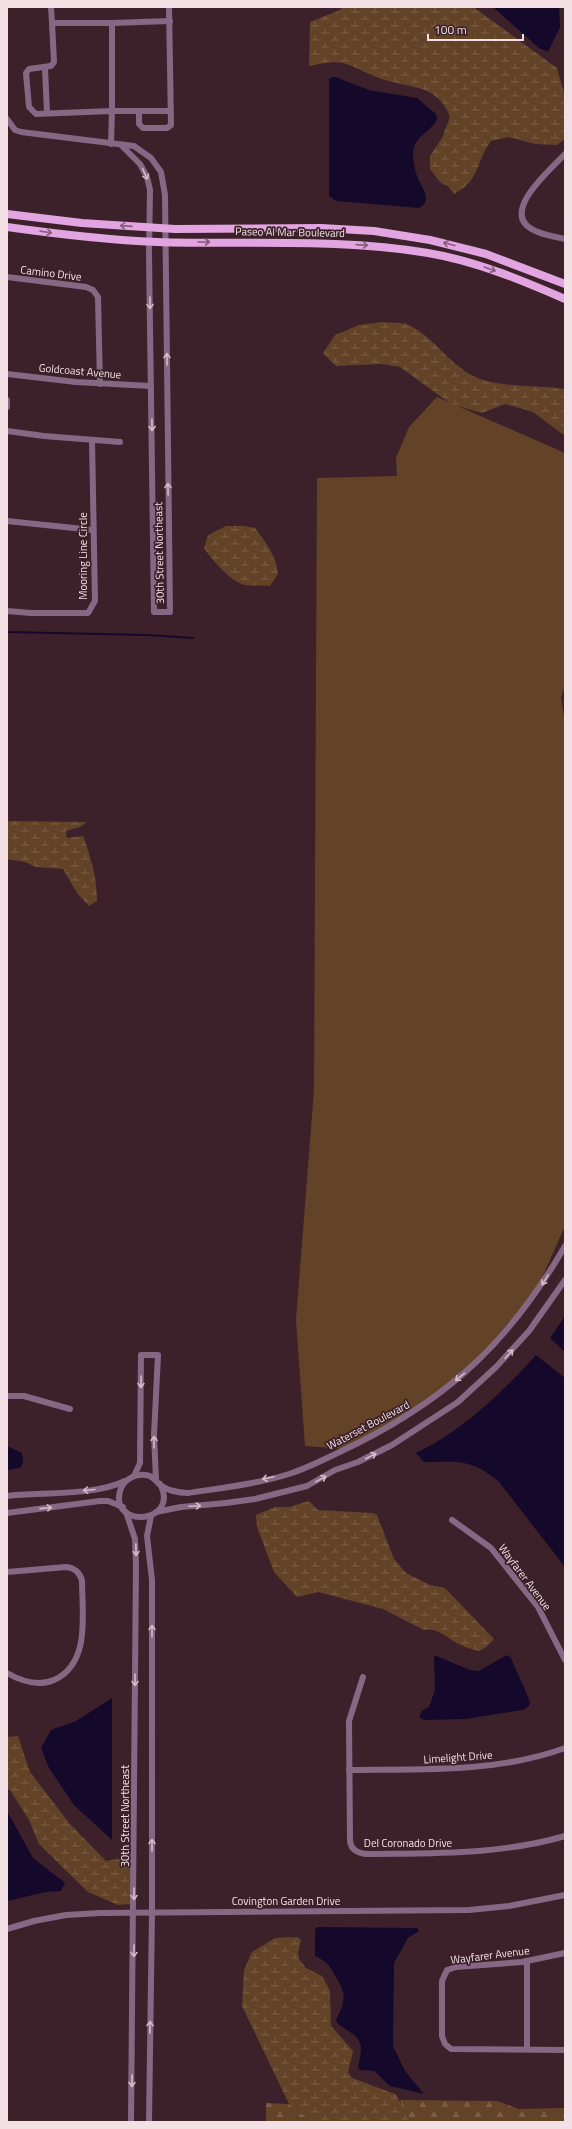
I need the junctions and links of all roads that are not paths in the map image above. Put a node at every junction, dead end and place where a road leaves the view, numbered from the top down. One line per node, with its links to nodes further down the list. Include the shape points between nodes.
1 (51, 7): 4 (street)
2 (169, 7): 3 (street)
3 (170, 21): 5 (street); 8 (street)
4 (52, 23): 5 (street); 6 (street, via 54,62)
5 (112, 23): 9 (street)
6 (45, 68): 10 (street); 10 (street, via 29,69 26,73 28,108 36,114)
7 (139, 110): 8 (street); 8 (street, via 139,124 146,128 170,127); 9 (street)
8 (170, 111)
9 (112, 112): 10 (street); 12 (street)
10 (47, 113)
11 (7, 119): 12 (street, 30th Street Northeast, via 15,130 21,132)
12 (111, 144): 13 (street, 30th Street Northeast)
13 (121, 145): 17 (street, 30th Street Northeast, one-way to 17, via 140,164 148,177); 18 (street, 30th Street Northeast, via 134,146 151,158 161,172 165,188)
14 (565, 154): 19 (street, via 526,196 521,213 528,227)
15 (7, 214): 17 (main road, Paseo Al Mar Boulevard, one-way to 15)
16 (7, 227): 20 (main road, Paseo Al Mar Boulevard, one-way to 20)
17 (150, 228): 18 (main road, Paseo Al Mar Boulevard); 20 (street, 30th Street Northeast)
18 (165, 229): 21 (street, 30th Street Northeast); 23 (main road, Paseo Al Mar Boulevard, one-way to 18, via 486,254 430,240 374,231 321,228)
19 (565, 239)
20 (149, 242): 21 (main road, Paseo Al Mar Boulevard); 27 (street, 30th Street Northeast, one-way to 27)
21 (165, 242): 24 (main road, Paseo Al Mar Boulevard, one-way to 24, via 322,242 373,245 429,253 483,267); 27 (street, 30th Street Northeast, one-way to 21, via 154,612 170,612)
22 (7, 277): 26 (street, Camino Drive, via 93,290 98,297)
23 (565, 284)
24 (565, 299)
25 (7, 374): 26 (street, Goldcoast Avenue)
26 (100, 384): 27 (street, Goldcoast Avenue)
27 (151, 386)
28 (7, 400): 29 (street)
29 (7, 407)
30 (7, 431): 31 (street)
31 (92, 440): 32 (street); 34 (street, Mooring Line Circle)
32 (120, 442)
33 (7, 522): 34 (street)
34 (93, 530): 35 (street, Mooring Line Circle, via 95,601 88,613)
35 (7, 611)
36 (565, 1246): 42 (street, Waterset Boulevard, one-way to 42, via 545,1280 498,1342 443,1392 387,1428 289,1474 188,1493 175,1491)
37 (565, 1280): 46 (street, one-way to 37, via 176,1508 255,1499 307,1486 335,1470 392,1445 458,1402 496,1368 529,1331)
38 (7, 1396): 39 (street, via 24,1396)
39 (70, 1409)
40 (134, 1476): 41 (street); 42 (street, via 146,1475); 42 (street, one-way to 40, via 154,1435 158,1355 141,1355 140,1463)
41 (126, 1480): 43 (street, one-way to 43, via 94,1490); 44 (street, via 120,1491 120,1500)
42 (158, 1482): 46 (street, via 163,1492 163,1501)
43 (7, 1496)
44 (125, 1510): 45 (street, one-way to 44, via 108,1501); 46 (street, via 136,1517); 56 (street, 30th Street Northeast, one-way to 56, via 135,1540 136,1565)
45 (7, 1513)
46 (153, 1514): 57 (street, one-way to 46, via 152,1587 147,1536)
47 (452, 1520): 49 (street, Wayfarer Avenue, via 491,1548 538,1607)
48 (7, 1572): 50 (street, via 66,1566 73,1568 82,1580 80,1648 70,1669 64,1675 44,1683 26,1682)
49 (565, 1658)
50 (7, 1673)
51 (363, 1677): 53 (street, Del Coronado Drive, via 349,1721)
52 (565, 1748): 53 (street, Limelight Drive, via 508,1762 461,1768)
53 (350, 1770): 54 (street, Del Coronado Drive, via 350,1844 360,1853 478,1852 524,1846)
54 (565, 1836)
55 (565, 1895): 57 (street, Covington Garden Drive, via 509,1906 469,1910)
56 (134, 1912): 57 (street, Covington Garden Drive); 58 (street, Covington Garden Drive, via 66,1915); 63 (street, 30th Street Northeast, one-way to 63)
57 (152, 1912): 64 (street, one-way to 57)
58 (7, 1929)
59 (565, 1953): 60 (street, Wayfarer Avenue)
60 (527, 1961): 61 (street); 61 (street, Wayfarer Avenue, via 456,1967 447,1970 442,1982 443,2040 451,2049)
61 (527, 2049): 62 (street, Wayfarer Avenue)
62 (565, 2050)
63 (131, 2122)
64 (149, 2122)

